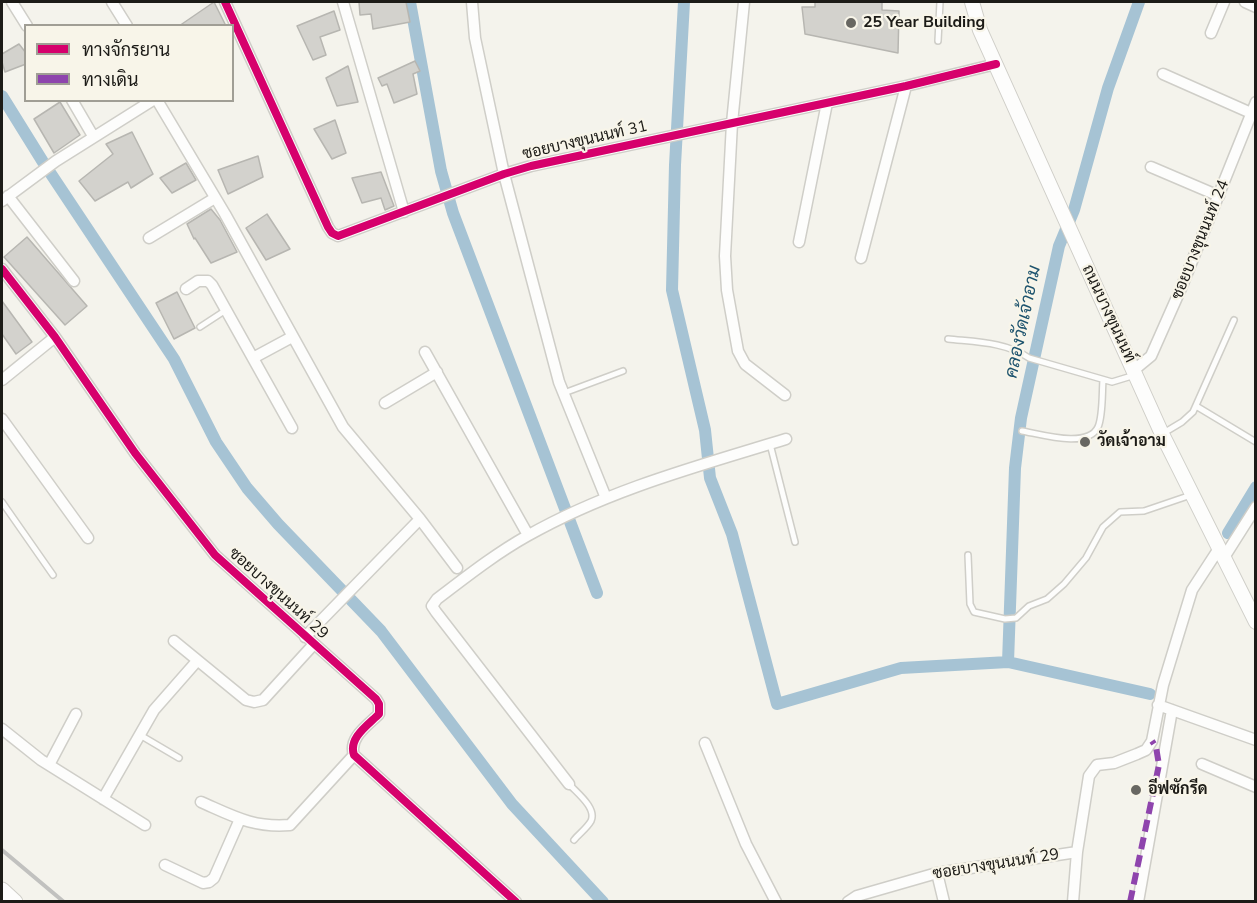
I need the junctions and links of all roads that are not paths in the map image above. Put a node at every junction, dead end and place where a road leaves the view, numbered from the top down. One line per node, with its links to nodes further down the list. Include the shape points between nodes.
1 (12, 2): 12 (street)
2 (112, 2): 13 (street)
3 (225, 2): 31 (street, ซอยบางขุนนนท์ 31, via 332,233 342,235)
4 (343, 2): 31 (street)
5 (472, 2): 27 (street, via 475,38)
6 (744, 2): 24 (street)
7 (940, 2): 15 (lane)
8 (972, 2): 16 (street, ถนนบางขุนนนท์)
9 (1224, 2): 14 (street)
10 (1245, 2): 11 (street)
11 (1256, 7)
12 (26, 24)
13 (126, 24)
14 (1211, 33)
15 (938, 41)
16 (996, 64): 18 (street, ซอยบางขุนนนท์ 31); 48 (street, ถนนบางขุนนนท์)
17 (1163, 74): 23 (street)
18 (906, 86): 22 (street, ซอยบางขุนนนท์ 31); 34 (street)
19 (73, 102): 25 (street)
20 (152, 102): 25 (street)
21 (156, 102): 29 (street)
22 (827, 103): 24 (street, ซอยบางขุนนนท์ 31); 33 (street)
23 (1254, 106): 28 (street, ซอยบางขุนนนท์ 24)
24 (732, 123): 27 (street, ซอยบางขุนนนท์ 31); 52 (street, via 725,256 738,351 745,364)
25 (93, 136): 30 (street)
26 (1151, 167): 28 (street)
27 (504, 174): 31 (street, ซอยบางขุนนนท์ 31); 51 (street)
28 (1219, 196): 48 (street, ซอยบางขุนนนท์ 24, via 1151,356)
29 (215, 198): 32 (street); 41 (street)
30 (5, 199): 36 (street)
31 (404, 212)
32 (149, 238)
33 (799, 242)
34 (861, 258)
35 (2, 269): 42 (street, ซอยบางขุนนนท์ 29)
36 (75, 282)
37 (186, 289): 38 (street, via 198,280 208,281)
38 (226, 309): 40 (lane); 45 (street)
39 (1234, 320): 54 (lane)
40 (200, 327)
41 (292, 337): 45 (street); 66 (street, via 344,427)
42 (55, 338): 49 (street); 76 (street, ซอยบางขุนนนท์ 29, via 135,453 215,555)
43 (948, 339): 50 (lane, via 1018,350 1029,358)
44 (425, 352): 47 (street)
45 (254, 358): 56 (street)
46 (623, 371): 51 (lane)
47 (436, 372): 53 (street); 67 (street)
48 (1135, 372): 50 (lane, via 1112,382); 58 (street, ถนนบางขุนนนท์)
49 (2, 380)
50 (1103, 380): 57 (lane, via 1098,426 1093,433 1077,440)
51 (564, 393): 63 (street)
52 (785, 395)
53 (385, 403)
54 (1196, 406): 58 (lane, via 1182,422); 60 (lane)
55 (4, 426): 68 (street)
56 (292, 428)
57 (1022, 431)
58 (1162, 434): 62 (street, ถนนบางขุนนนท์)
59 (786, 439): 61 (street)
60 (1256, 442)
61 (770, 444): 63 (street, via 696,465); 69 (lane)
62 (1191, 495): 70 (street, ถนนบางขุนนนท์); 71 (lane, via 1144,511 1120,512 1103,527 1086,558 1064,584 1016,618 974,612 970,604)
63 (606, 498): 67 (street)
64 (2, 502): 73 (lane)
65 (1256, 507): 70 (street, ซอยบางขุนนนท์ 29)
66 (420, 519): 72 (street); 76 (street)
67 (528, 536): 89 (street, via 488,560 432,606)
68 (88, 538)
69 (795, 542)
70 (1221, 554): 74 (street, ถนนบางขุนนนท์); 78 (street, ซอยบางขุนนนท์ 29, via 1192,590)
71 (968, 555)
72 (457, 568)
73 (53, 575)
74 (1256, 622)
75 (174, 641): 77 (street)
76 (310, 641): 77 (street, via 263,700 254,702); 85 (street, ซอยบางขุนนนท์ 29, via 379,704 379,714 352,744)
77 (197, 661): 82 (street, via 154,710)
78 (1159, 702): 79 (street); 96 (street, ซอยบางขุนนนท์ 29, via 1152,741 1146,750 1092,769)
79 (1172, 710): 83 (street); 106 (street)
80 (76, 714): 88 (street)
81 (2, 729): 88 (street)
82 (140, 735): 86 (lane); 91 (street)
83 (1256, 740)
84 (705, 743): 102 (street, via 746,844)
85 (354, 755): 93 (street, via 290,825 248,823); 101 (street)
86 (179, 758)
87 (1202, 764): 90 (street)
88 (48, 765): 91 (street)
89 (569, 784): 95 (lane, via 592,813 591,820)
90 (1256, 787)
91 (103, 799): 94 (street)
92 (201, 802): 93 (street)
93 (240, 819): 97 (street, via 209,882 203,883)
94 (145, 825)
95 (574, 840)
96 (1077, 852): 98 (street, ซอยบางขุนนนท์ 29); 105 (street)
97 (165, 865)
98 (937, 873): 103 (street, ซอยบางขุนนนท์ 29); 104 (street)
99 (2, 890): 100 (main road)
100 (15, 902)
101 (516, 902)
102 (776, 902)
103 (848, 902)
104 (944, 902)
105 (1072, 902)
106 (1138, 902)

